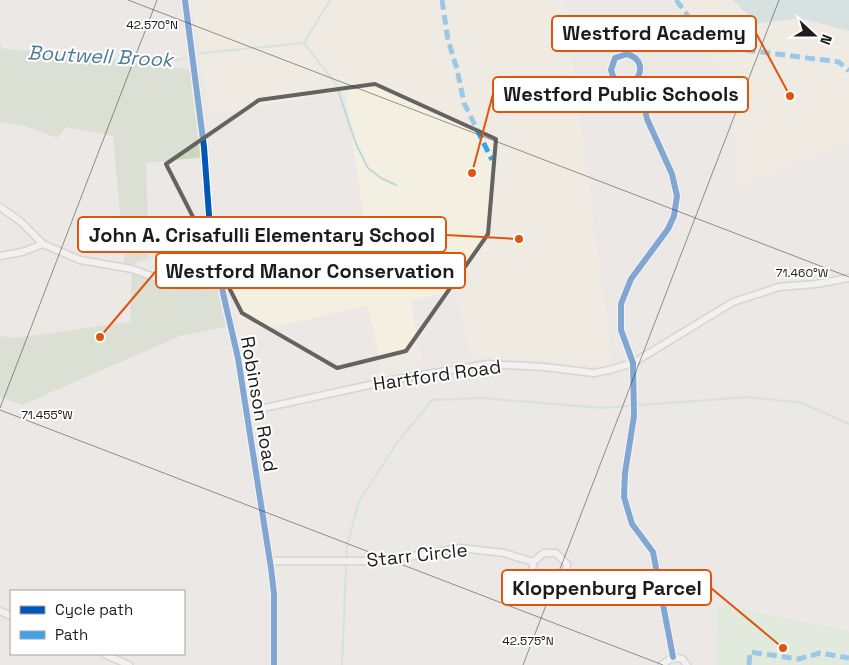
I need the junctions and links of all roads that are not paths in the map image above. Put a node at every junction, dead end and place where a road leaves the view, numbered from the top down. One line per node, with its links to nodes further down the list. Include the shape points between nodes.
1 (185, 0): 7 (street, Robinson Road, via 209,215)
2 (635, 81): 2 (street, via 623,84 614,79 610,70 615,58 624,54 636,58 640,70); 8 (street, via 641,90 647,119 672,174 677,196 668,229 631,280 621,304 622,330)
3 (0, 207): 4 (street)
4 (43, 244): 5 (street); 7 (street, via 80,260 132,269 169,284 194,286)
5 (0, 256)
6 (849, 278): 8 (street, Hartford Road, via 779,287 733,302)
7 (220, 282): 9 (street, Robinson Road, via 238,358)
8 (633, 363): 9 (street, Hartford Road, via 594,374 504,364 467,367); 13 (street, via 634,416 624,497 632,524 652,552)
9 (246, 412): 10 (street, Robinson Road)
10 (270, 561): 11 (street, Starr Circle, via 383,561 460,548 504,553); 15 (street, Robinson Road, via 274,594)
11 (532, 562): 11 (street, via 532,578 542,589 554,590 566,580 567,564 556,554 541,554)
12 (106, 655): 14 (street)
13 (673, 657): 16 (street); 17 (street, via 682,659)
14 (129, 665)
15 (274, 665)
16 (662, 665)
17 (687, 665)

